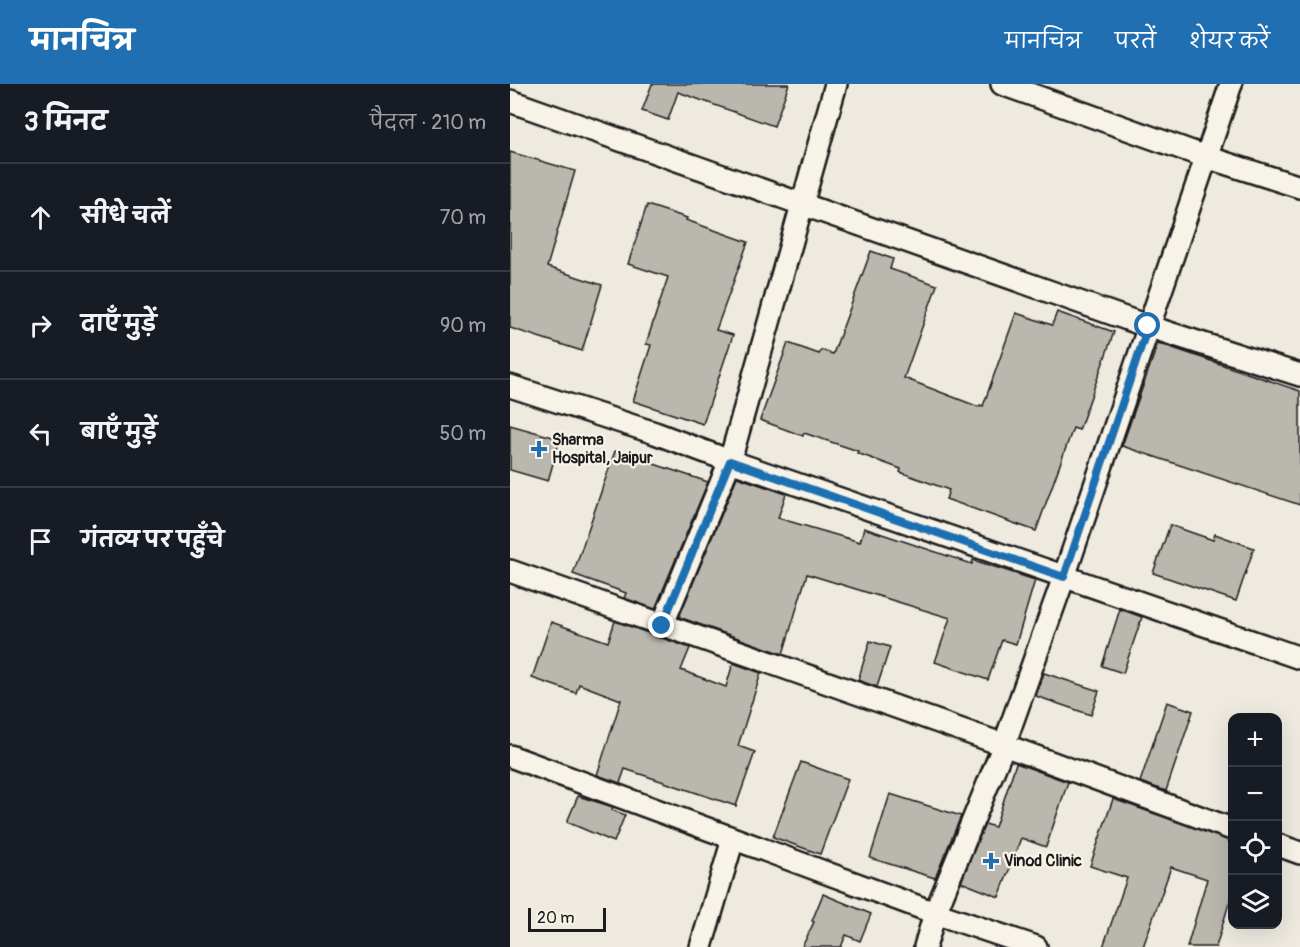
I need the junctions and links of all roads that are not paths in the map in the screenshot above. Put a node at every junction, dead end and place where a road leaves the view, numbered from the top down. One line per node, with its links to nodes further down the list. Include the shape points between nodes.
1 (836, 84): 7 (street)
2 (1002, 84): 5 (street)
3 (1231, 84): 5 (street)
4 (510, 101): 7 (street)
5 (1206, 157): 6 (street); 8 (street)
6 (1300, 187)
7 (802, 205): 8 (street); 11 (street)
8 (1148, 326): 9 (street); 13 (street)
9 (1300, 375)
10 (510, 386): 11 (street)
11 (730, 461): 13 (street); 14 (street)
12 (510, 571): 14 (street)
13 (1064, 577): 15 (street); 16 (street)
14 (662, 626): 16 (street)
15 (1300, 658)
16 (1004, 745): 18 (street); 22 (street)
17 (510, 756): 19 (street)
18 (1228, 827)
19 (733, 839): 22 (street); 23 (street)
20 (1282, 846): 21 (street)
21 (1300, 853)
22 (935, 913): 24 (street); 25 (street)
23 (701, 947)
24 (925, 947)
25 (1036, 947)

